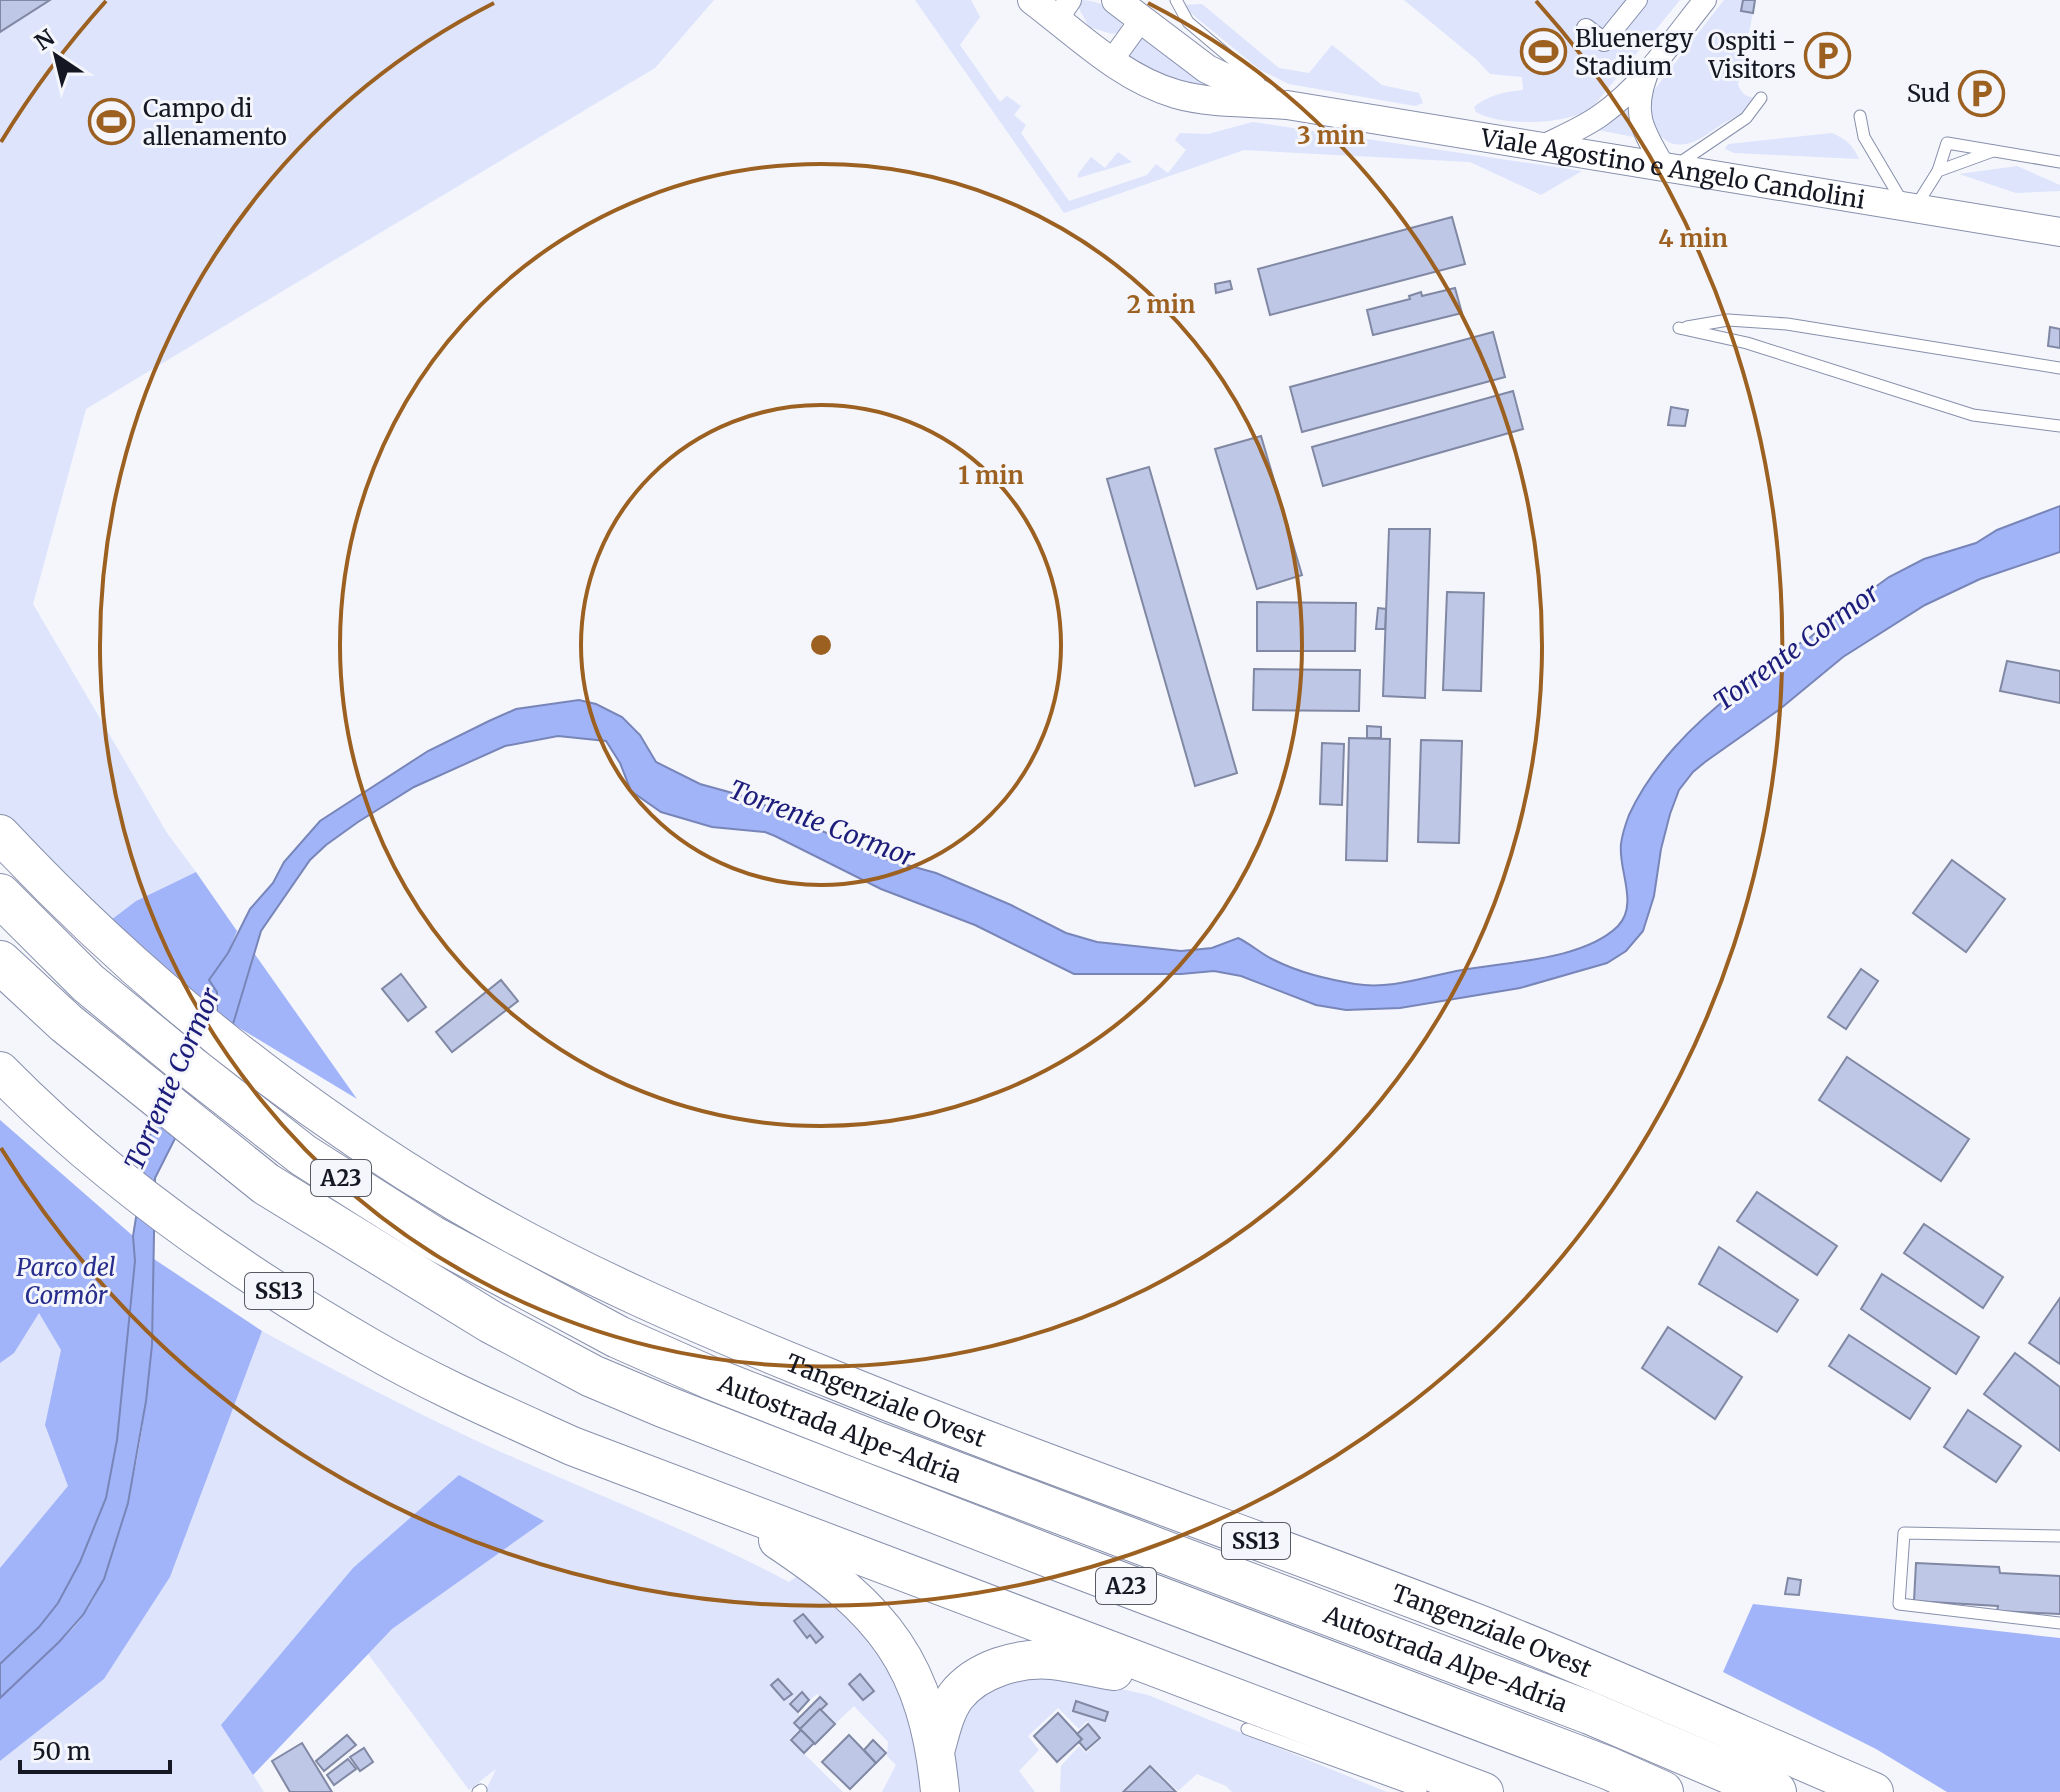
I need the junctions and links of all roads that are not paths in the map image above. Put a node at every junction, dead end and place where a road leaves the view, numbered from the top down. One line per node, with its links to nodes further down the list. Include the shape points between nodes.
1 (1032, 0): 6 (street, Viale Agostino e Angelo Candolini)
2 (1116, 0): 7 (street, Viale Agostino e Angelo Candolini)
3 (1176, 0): 12 (lane, via 1188,22)
4 (1638, 0): 8 (street, via 1604,42)
5 (1700, 2): 10 (street)
6 (1064, 9): 9 (street, Viale Agostino e Angelo Candolini)
7 (1141, 20): 9 (street); 12 (street, Viale Agostino e Angelo Candolini, via 1224,79)
8 (1586, 28)
9 (1112, 60): 12 (street, Viale Agostino e Angelo Candolini, via 1141,81 1179,95)
10 (1647, 74): 14 (street, via 1602,114); 17 (street, via 1638,117)
11 (1761, 98): 17 (lane, via 1746,118)
12 (1287, 105): 14 (street, Viale Agostino e Angelo Candolini)
13 (1860, 116): 19 (lane, via 1864,137)
14 (1541, 147): 17 (street, Viale Agostino e Angelo Candolini)
15 (1993, 151): 16 (lane); 18 (lane); 18 (lane, via 1947,143)
16 (2058, 163)
17 (1667, 168): 19 (street, Viale Agostino e Angelo Candolini)
18 (1938, 171): 19 (lane)
19 (1910, 207): 20 (street, Viale Agostino e Angelo Candolini)
20 (2058, 231)
21 (2060, 368): 22 (lane, via 1787,324 1728,320 1679,328 1747,343 1973,415)
22 (2060, 426)
23 (0, 834): 38 (highway, Tangenziale Ovest / SS13, via 104,938 317,1112 456,1202 636,1296 964,1433 1476,1623)
24 (0, 895): 37 (highway, Autostrada Alpe-Adria / A23, via 88,983 303,1155 432,1237 618,1337 871,1441 1590,1713)
25 (0, 962): 36 (highway, Autostrada Alpe-Adria / A23, via 66,1023 266,1184 491,1322 592,1376)
26 (9, 1080): 27 (highway, SS13, via 108,1169 235,1263 370,1348 572,1446)
27 (734, 1506): 30 (highway, SS13); 32 (highway, via 831,1577 900,1650 925,1704)
28 (2060, 1536): 29 (lane, via 1904,1533 1899,1604)
29 (2060, 1623)
30 (1185, 1681): 32 (highway, via 1051,1660 1003,1666 972,1681 956,1696); 35 (highway, SS13)
31 (1247, 1729): 34 (lane)
32 (936, 1748): 33 (highway)
33 (940, 1792)
34 (1421, 1792)
35 (1484, 1792)
36 (1662, 1792)
37 (1775, 1792)
38 (1874, 1792)

